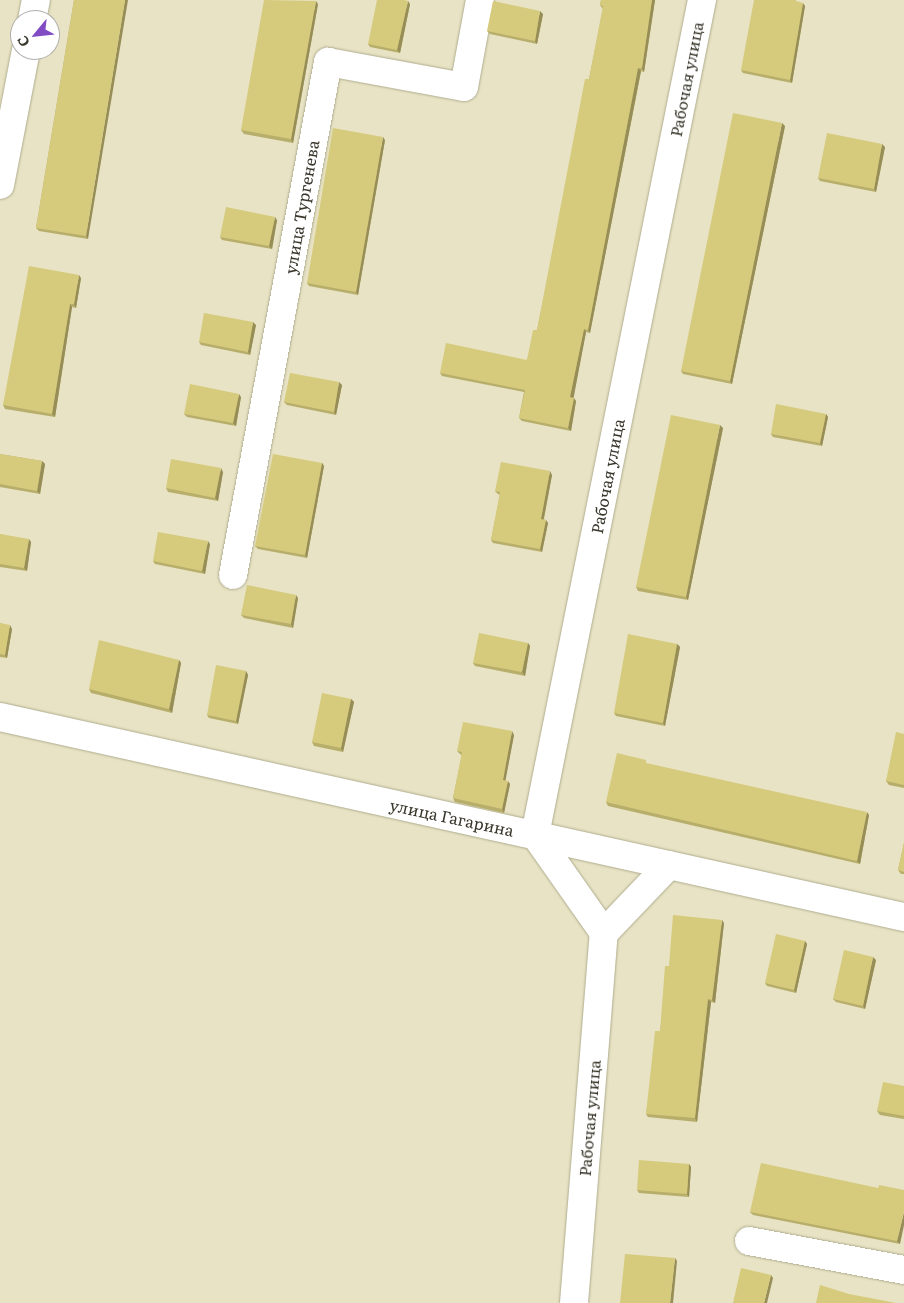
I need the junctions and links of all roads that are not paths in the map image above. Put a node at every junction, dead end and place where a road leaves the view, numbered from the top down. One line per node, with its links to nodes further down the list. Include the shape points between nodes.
1 (480, 0): 5 (street, улица Тургенева, via 464,87 328,62)
2 (702, 0): 7 (street, Рабочая улица)
3 (24, 60): 4 (street)
4 (0, 186)
5 (233, 575)
6 (0, 717): 7 (street, улица Гагарина)
7 (535, 835): 8 (street, улица Гагарина); 10 (street)
8 (669, 865): 9 (street, улица Гагарина); 10 (street)
9 (904, 917)
10 (604, 933): 13 (street, Рабочая улица)
11 (749, 1241): 12 (street)
12 (904, 1270)
13 (574, 1303)

